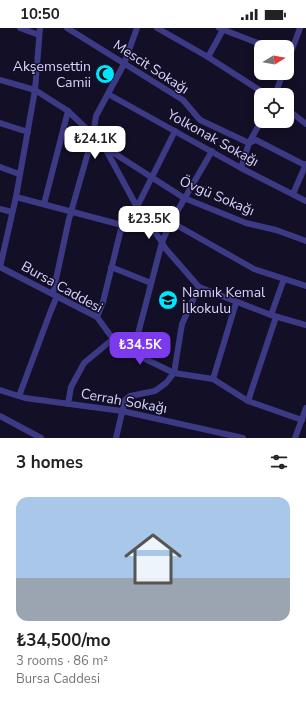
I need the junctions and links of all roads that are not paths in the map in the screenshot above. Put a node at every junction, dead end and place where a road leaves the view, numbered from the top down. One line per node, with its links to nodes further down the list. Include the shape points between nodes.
1 (20, 28): 7 (street)
2 (67, 28): 11 (street, Mescit Sokağı)
3 (137, 28): 11 (street)
4 (157, 28): 10 (street)
5 (300, 28): 9 (street)
6 (222, 29): 8 (street); 10 (street)
7 (40, 31): 14 (street)
8 (254, 42)
9 (294, 42)
10 (208, 57): 13 (street)
11 (124, 64): 15 (street); 24 (street, Mescit Sokağı, via 183,100 200,120)
12 (0, 80): 14 (street)
13 (256, 88)
14 (35, 90): 16 (street); 22 (street)
15 (108, 94): 21 (street, Yolkonak Sokağı); 23 (street, via 96,116)
16 (68, 111): 23 (street); 36 (street)
17 (294, 114): 19 (street)
18 (0, 123): 22 (street)
19 (306, 123)
20 (257, 128): 24 (street)
21 (175, 131): 26 (street, Yolkonak Sokağı); 31 (street)
22 (28, 132): 30 (street)
23 (93, 135): 25 (street); 39 (street)
24 (249, 143): 27 (street, Mescit Sokağı, via 256,140); 29 (street)
25 (105, 148): 31 (street, Övgü Sokağı); 37 (street)
26 (212, 151): 29 (street, Yolkonak Sokağı); 34 (street)
27 (306, 164): 32 (street)
28 (0, 167): 30 (street)
29 (241, 168): 32 (street, Yolkonak Sokağı)
30 (19, 174): 33 (street)
31 (152, 178): 34 (street, Övgü Sokağı); 37 (street)
32 (293, 194): 35 (street, Yolkonak Sokağı)
33 (16, 197): 36 (street); 40 (street)
34 (184, 198): 41 (street); 43 (street, Övgü Sokağı, via 246,223)
35 (306, 201)
36 (44, 204): 39 (street)
37 (136, 207): 42 (street); 44 (street)
38 (0, 209): 40 (street)
39 (71, 211): 42 (street); 51 (street)
40 (12, 212): 45 (street)
41 (171, 222): 44 (street); 47 (street, via 254,269)
42 (122, 225): 46 (street)
43 (306, 240)
44 (162, 242): 48 (street); 50 (street)
45 (0, 267): 51 (street, Bursa Caddesi)
46 (111, 267): 48 (street); 53 (street)
47 (284, 279): 49 (street); 54 (street)
48 (151, 283): 57 (street)
49 (306, 286)
50 (199, 287): 52 (street); 58 (street, via 182,324)
51 (55, 295): 53 (street, Bursa Caddesi); 61 (street)
52 (236, 303): 54 (street); 59 (street)
53 (97, 316): 56 (street, Bursa Caddesi)
54 (273, 316): 55 (street); 62 (street)
55 (306, 325)
56 (113, 339): 57 (street, Bursa Caddesi); 63 (street, via 84,363 71,387)
57 (133, 353): 58 (street, Bursa Caddesi)
58 (174, 373): 59 (street, Bursa Caddesi); 65 (street, via 155,391 130,396 125,400)
59 (213, 379): 62 (street, Bursa Caddesi)
60 (0, 390): 61 (street, Cerrah Sokağı)
61 (20, 396): 63 (street, Cerrah Sokağı)
62 (248, 401): 67 (street, Bursa Caddesi)
63 (68, 404): 65 (street, Cerrah Sokağı)
64 (306, 408): 67 (street)
65 (122, 411): 69 (street); 70 (street, Cerrah Sokağı)
66 (0, 416): 68 (street)
67 (302, 420): 71 (street)
68 (41, 438)
69 (116, 438)
70 (243, 438)
71 (296, 438)

